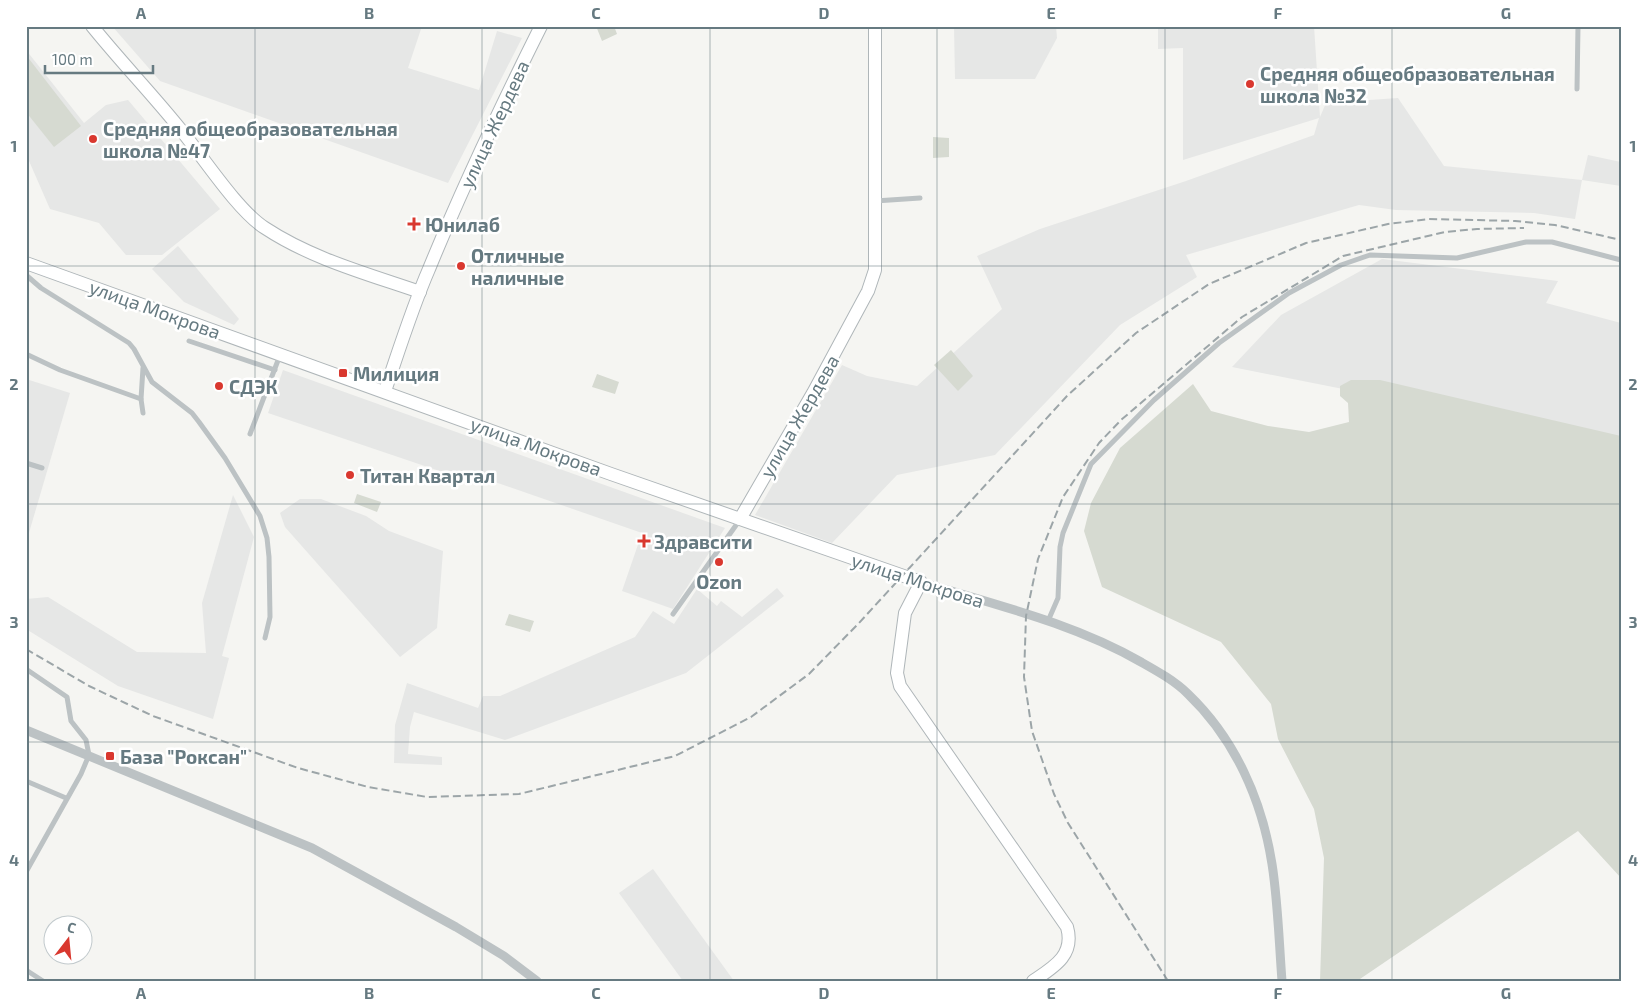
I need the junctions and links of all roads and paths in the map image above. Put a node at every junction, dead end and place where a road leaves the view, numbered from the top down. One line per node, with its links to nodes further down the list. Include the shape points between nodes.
1 (92, 26): 11 (main road, via 181,129 238,202 264,228 331,261)
2 (541, 26): 11 (main road, улица Жердева, via 490,127)
3 (875, 26): 7 (main road, улица Жердева)
4 (1578, 26): 5 (street)
5 (1577, 89)
6 (920, 198): 7 (street)
7 (875, 201): 23 (main road, улица Жердева, via 875,270 868,291)
8 (1621, 260): 26 (street, via 1552,242 1526,242 1457,258 1370,255 1341,265 1289,293 1204,355 1147,406 1091,464 1063,533 1058,598)
9 (26, 263): 14 (main road, улица Мокрова)
10 (26, 275): 15 (street, via 41,288 121,337 134,349)
11 (420, 292): 17 (main road, улица Жердева)
12 (189, 341): 16 (street)
13 (26, 354): 18 (street, via 60,370)
14 (280, 354): 16 (street); 17 (main road, улица Мокрова)
15 (143, 368): 18 (street); 27 (street, via 157,387 199,422 260,516 269,557 270,618)
16 (275, 370): 20 (street)
17 (386, 391): 23 (main road, улица Мокрова)
18 (141, 399): 19 (street)
19 (143, 413)
20 (250, 434)
21 (26, 463): 22 (street)
22 (42, 468)
23 (740, 519): 24 (main road, улица Мокрова); 25 (street, улица Жердева)
24 (921, 582): 26 (street, улица Мокрова); 37 (main road, via 905,613 897,674 900,686 1067,927 1070,944 1066,954 1059,964)
25 (674, 614)
26 (1048, 621): 38 (street, улица Мокрова, via 1100,640 1187,692 1210,717 1242,763 1258,806 1272,863)
27 (265, 638)
28 (26, 669): 30 (street, via 67,697 71,721 86,740)
29 (26, 730): 30 (street)
30 (89, 755): 32 (street); 36 (street, via 312,848 456,927)
31 (26, 781): 32 (street)
32 (66, 798): 33 (street)
33 (26, 872)
34 (26, 970): 35 (street)
35 (43, 981)
36 (537, 981)
37 (1033, 981)
38 (1282, 981)

